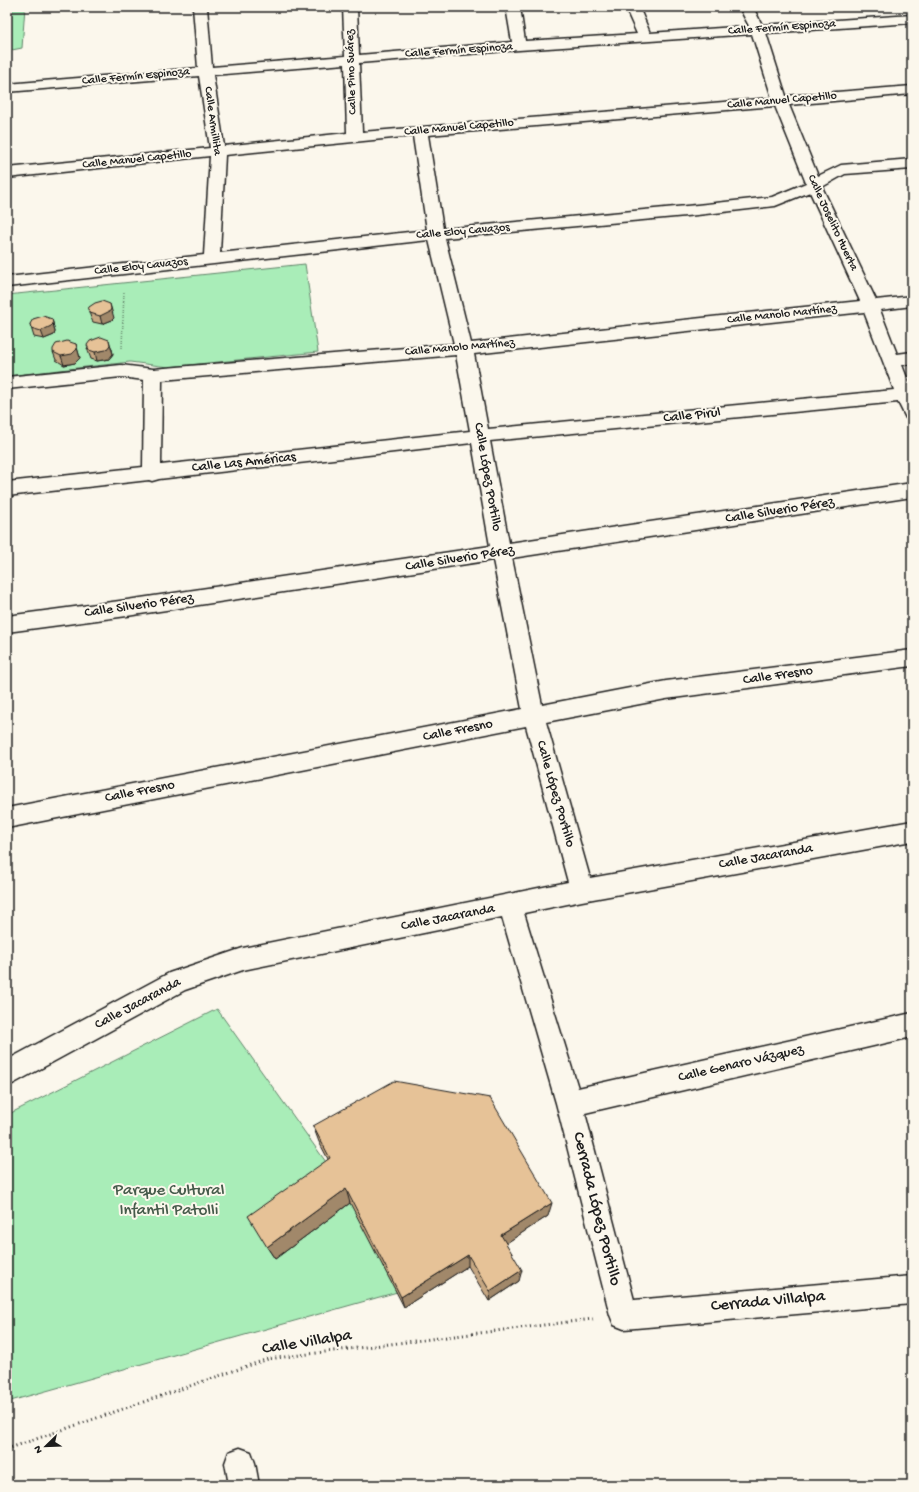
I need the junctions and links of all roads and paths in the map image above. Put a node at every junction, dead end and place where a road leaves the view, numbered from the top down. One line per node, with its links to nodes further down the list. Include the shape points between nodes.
1 (200, 7): 11 (street, Calle Armillita)
2 (350, 7): 10 (street, Calle Pino Suárez)
3 (513, 7): 9 (street)
4 (632, 7): 8 (street)
5 (746, 7): 7 (street, Calle Joselito Huerta)
6 (912, 20): 7 (street, Calle Fermín Espinoza)
7 (758, 30): 8 (street, Calle Fermín Espinoza); 14 (street, Calle Joselito Huerta)
8 (646, 38): 9 (street, Calle Fermín Espinoza)
9 (519, 46): 10 (street, Calle Fermín Espinoza)
10 (352, 59): 11 (street, Calle Fermín Espinoza); 16 (street, Calle Pino Suárez)
11 (205, 72): 12 (street, Calle Fermín Espinoza); 17 (street, Calle Armillita)
12 (7, 88)
13 (912, 90): 14 (street, Calle Manuel Capetillo)
14 (780, 101): 15 (street, Calle Manuel Capetillo); 20 (street, Calle Joselito Huerta)
15 (420, 132): 16 (street, Calle Manuel Capetillo); 21 (street, Calle López Portillo)
16 (355, 137): 17 (street, Calle Manuel Capetillo)
17 (218, 152): 19 (street, Calle Manuel Capetillo); 22 (street, Calle Armillita)
18 (912, 164): 20 (street, Calle Eloy Cavazos, via 841,170)
19 (7, 173)
20 (814, 185): 21 (street, Calle Eloy Cavazos, via 775,201); 26 (street, Calle Joselito Huerta)
21 (436, 234): 22 (street, Calle Eloy Cavazos); 27 (street, Calle López Portillo)
22 (212, 260): 23 (street, Calle Eloy Cavazos)
23 (124, 269): 24 (street, Calle Eloy Cavazos); 30 (path)
24 (7, 282)
25 (912, 301): 26 (street, Calle Manolo Martínez)
26 (870, 305): 27 (street, Calle Manolo Martínez); 29 (street, Calle Joselito Huerta)
27 (464, 348): 31 (street, Calle Manolo Martínez); 35 (street, Calle López Portillo)
28 (912, 358): 29 (street)
29 (890, 360): 33 (street, Calle Joselito Huerta)
30 (121, 371): 31 (street, Calle Manolo Martínez); 32 (street, Calle Manolo Martínez)
31 (153, 375): 36 (street)
32 (7, 384)
33 (904, 395): 34 (street, Calle Joselito Huerta); 35 (street, Calle Pirul)
34 (912, 414)
35 (480, 436): 36 (street, Calle Las Américas); 39 (street, Calle López Portillo)
36 (152, 474): 37 (street, Calle Las Américas)
37 (7, 489)
38 (912, 490): 39 (street, Calle Silverio Pérez)
39 (501, 552): 40 (street, Calle Silverio Pérez); 42 (street, Calle López Portillo)
40 (7, 624)
41 (912, 658): 42 (street, Calle Fresno, via 666,690)
42 (534, 717): 43 (street, Calle Fresno); 45 (street, Calle López Portillo)
43 (7, 818)
44 (912, 831): 45 (street, Calle Jacaranda)
45 (582, 890): 46 (street, Calle Jacaranda)
46 (510, 905): 48 (street, Calle Jacaranda, via 236,961 178,981); 49 (street)
47 (912, 1025): 49 (street, Calle Genaro Vázquez)
48 (7, 1074)
49 (569, 1103): 51 (street, Cerrada López Portillo)
50 (912, 1290): 51 (street, Cerrada Villalpa)
51 (624, 1315): 52 (path, Calle Villalpa, via 268,1359)
52 (7, 1449)

